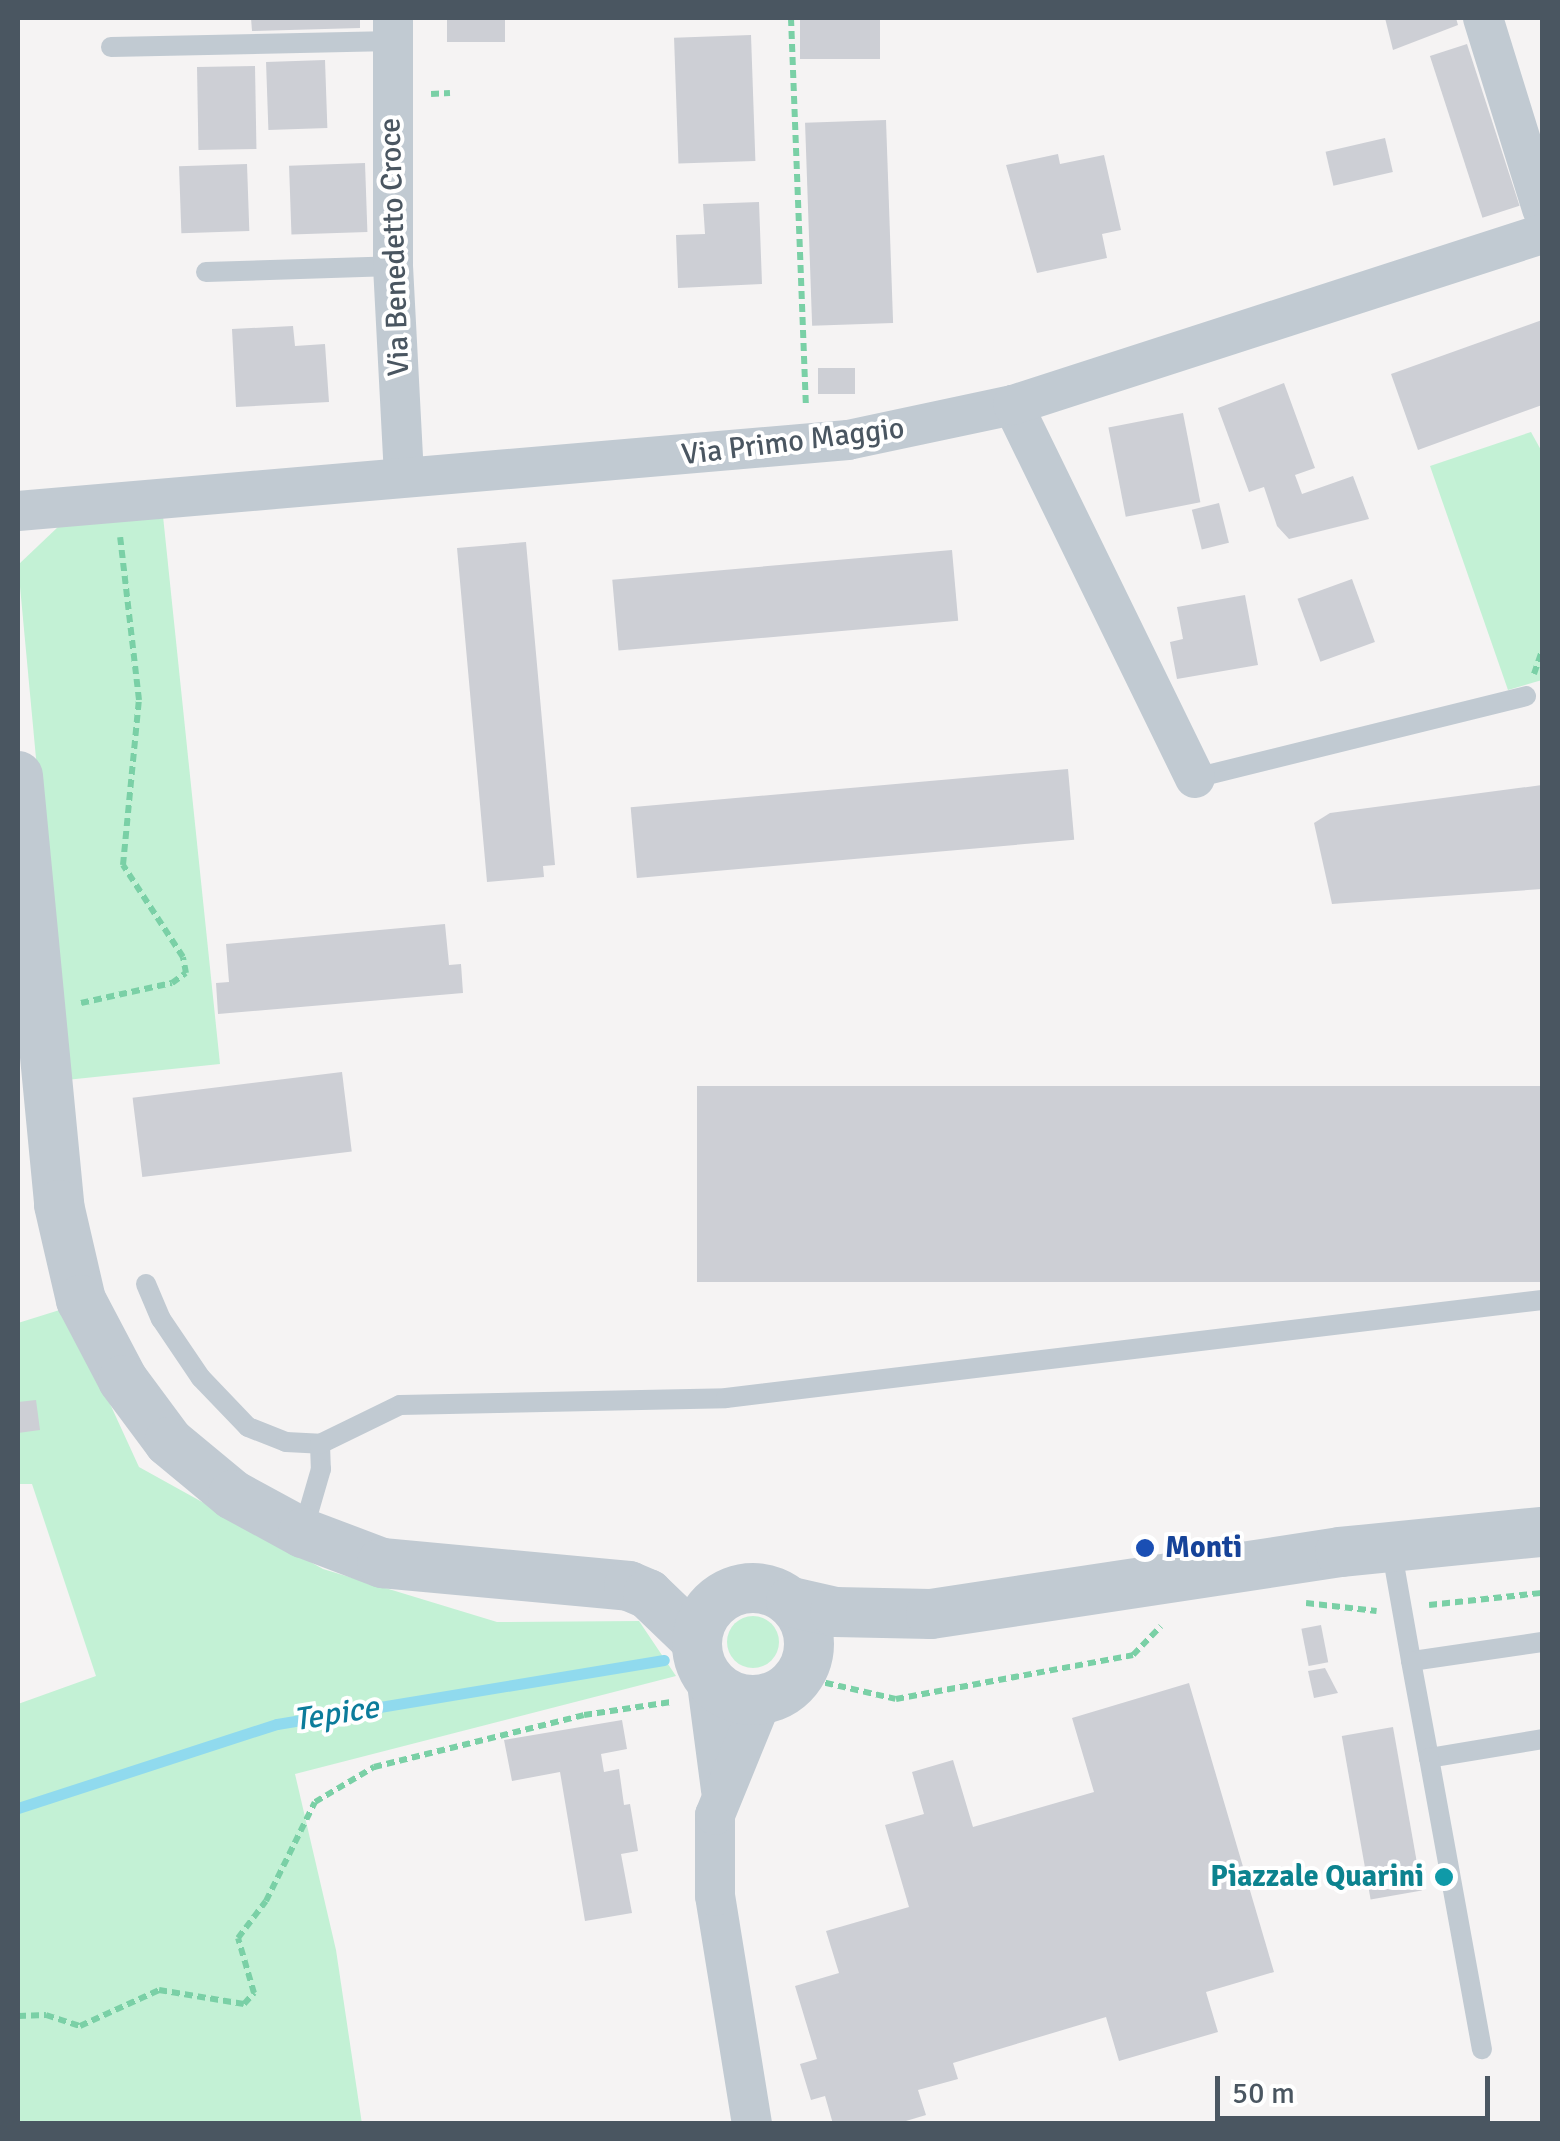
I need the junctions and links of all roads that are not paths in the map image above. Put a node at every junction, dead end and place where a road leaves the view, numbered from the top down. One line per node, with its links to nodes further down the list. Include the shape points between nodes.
1 (1482, 18): 4 (street)
2 (393, 29): 3 (lane); 6 (street, Via Benedetto Croce)
3 (111, 47)
4 (1542, 208)
5 (1542, 234): 8 (street, Via Primo Maggio)
6 (393, 266): 7 (lane); 9 (street, Via Benedetto Croce)
7 (206, 272)
8 (1012, 405): 9 (street, Via Primo Maggio, via 807,445); 13 (street)
9 (404, 477): 10 (street, Via Primo Maggio)
10 (18, 511)
11 (1526, 696): 13 (lane)
12 (18, 776): 18 (street, via 59,1205 81,1300 123,1380 169,1442 233,1495)
13 (1196, 778)
14 (146, 1284): 16 (lane, via 161,1320 201,1378 248,1428 286,1442)
15 (1542, 1300): 16 (lane, via 726,1398 400,1405)
16 (320, 1444): 18 (lane, via 321,1468)
17 (1542, 1532): 19 (street)
18 (303, 1533): 20 (street, via 382,1563 630,1586)
19 (1391, 1547): 23 (street); 25 (lane)
20 (648, 1594): 21 (street); 26 (street)
21 (724, 1595): 22 (street, via 759,1588); 26 (street, via 711,1606)
22 (790, 1602): 23 (street, via 835,1612); 27 (street, via 808,1632)
23 (931, 1614): 27 (street)
24 (1542, 1642): 25 (lane)
25 (1410, 1661): 29 (lane)
26 (695, 1672): 27 (street, via 737,1698); 30 (street)
27 (789, 1680): 30 (street)
28 (1542, 1739): 29 (lane)
29 (1429, 1758): 31 (lane)
30 (721, 1794): 32 (street, via 714,1896)
31 (1482, 2050)
32 (752, 2124)

